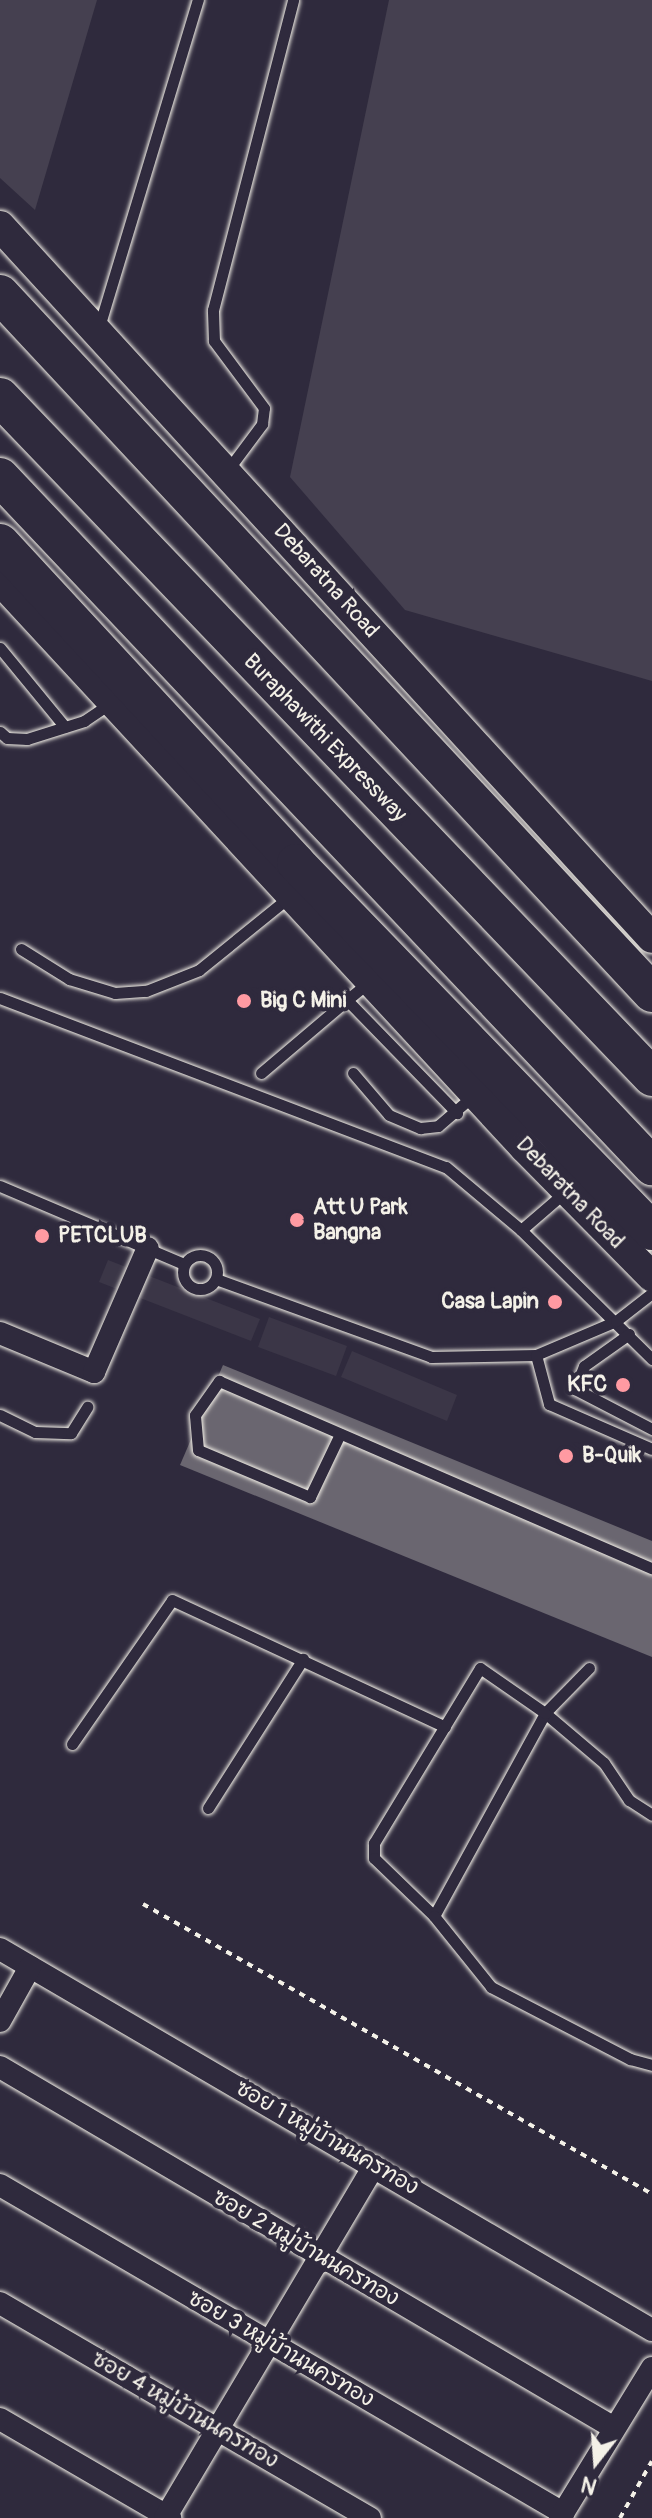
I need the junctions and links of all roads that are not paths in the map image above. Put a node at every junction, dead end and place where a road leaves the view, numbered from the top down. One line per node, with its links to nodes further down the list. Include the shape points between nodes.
1 (198, 0): 5 (lane)
2 (293, 0): 9 (lane, via 213,310 214,341 264,408 254,438)
3 (0, 226): 5 (main road, Debaratna Road)
4 (0, 294): 21 (highway)
5 (99, 328): 9 (main road, Debaratna Road)
6 (0, 368): 23 (highway)
7 (0, 397): 26 (highway, Buraphawithi Expressway)
8 (0, 458): 28 (highway, Buraphawithi Expressway)
9 (227, 471): 18 (main road, Debaratna Road)
10 (0, 477): 29 (highway)
11 (0, 543): 17 (highway)
12 (3, 588): 14 (main road, Debaratna Road)
13 (0, 648): 15 (lane)
14 (112, 702): 15 (lane); 17 (main road, Debaratna Road)
15 (65, 727): 16 (lane, via 17,740)
16 (0, 732)
17 (293, 880): 19 (lane, via 257,928 199,970 146,991 115,993 69,979); 20 (main road, Debaratna Road); 33 (highway)
18 (652, 938)
19 (21, 949)
20 (358, 991): 24 (lane); 27 (main road, Debaratna Road)
21 (652, 993)
22 (0, 998): 32 (lane, via 446,1167)
23 (652, 1047)
24 (261, 1073)
25 (353, 1073): 27 (lane, via 403,1124 438,1126)
26 (652, 1077)
27 (466, 1104): 31 (main road, Debaratna Road)
28 (652, 1138)
29 (652, 1166)
30 (0, 1186): 34 (lane)
31 (565, 1191): 32 (lane); 36 (main road, Debaratna Road)
32 (521, 1230): 39 (lane)
33 (652, 1231)
34 (148, 1248): 35 (lane); 40 (street, via 94,1372)
35 (184, 1264): 37 (lane, via 183,1276 195,1288 207,1288); 37 (lane, via 197,1254 208,1256 216,1264)
36 (652, 1277)
37 (216, 1279): 42 (lane, via 420,1355)
38 (652, 1293): 39 (lane)
39 (616, 1321): 41 (lane); 42 (lane)
40 (0, 1333)
41 (629, 1334): 43 (lane); 46 (lane, via 580,1371 575,1389)
42 (536, 1355): 48 (lane, via 549,1404)
43 (652, 1359)
44 (87, 1407): 45 (lane, via 71,1433 35,1432)
45 (0, 1415)
46 (652, 1429)
47 (340, 1434): 47 (lane, via 219,1381 195,1415 198,1450 310,1497); 49 (lane)
48 (652, 1449)
49 (652, 1568)
50 (303, 1659): 53 (lane); 54 (lane, via 172,1600); 55 (lane)
51 (589, 1668): 52 (lane)
52 (545, 1713): 53 (lane, via 480,1668); 56 (lane, via 604,1763 629,1800); 57 (lane)
53 (445, 1727): 57 (lane, via 373,1852 380,1867)
54 (72, 1744)
55 (208, 1808)
56 (652, 1815)
57 (434, 1916): 61 (lane, via 471,1969 491,1987 550,2021)
58 (0, 1949): 59 (street, ซอย 1 หมู่บ้านนครทอง)
59 (30, 1967): 60 (street); 63 (street, ซอย 1 หมู่บ้านนครทอง)
60 (0, 2021)
61 (652, 2065)
62 (0, 2067): 65 (street, ซอย 2 หมู่บ้านนครทอง)
63 (374, 2166): 65 (street); 67 (street, ซอย 1 หมู่บ้านนครทอง)
64 (0, 2185): 68 (street, ซอย 3 หมู่บ้านนครทอง)
65 (320, 2256): 68 (street); 71 (street, ซอย 2 หมู่บ้านนครทอง)
66 (0, 2303): 72 (street, ซอย 4 หมู่บ้านนครทอง)
67 (652, 2330)
68 (269, 2342): 72 (street); 73 (street, ซอย 3 หมู่บ้านนครทอง)
69 (652, 2368): 71 (street)
70 (0, 2419): 74 (street)
71 (614, 2428): 73 (street)
72 (218, 2429): 74 (street); 75 (street, ซอย 4 หมู่บ้านนครทอง)
73 (562, 2515)
74 (167, 2517)
75 (370, 2518)

